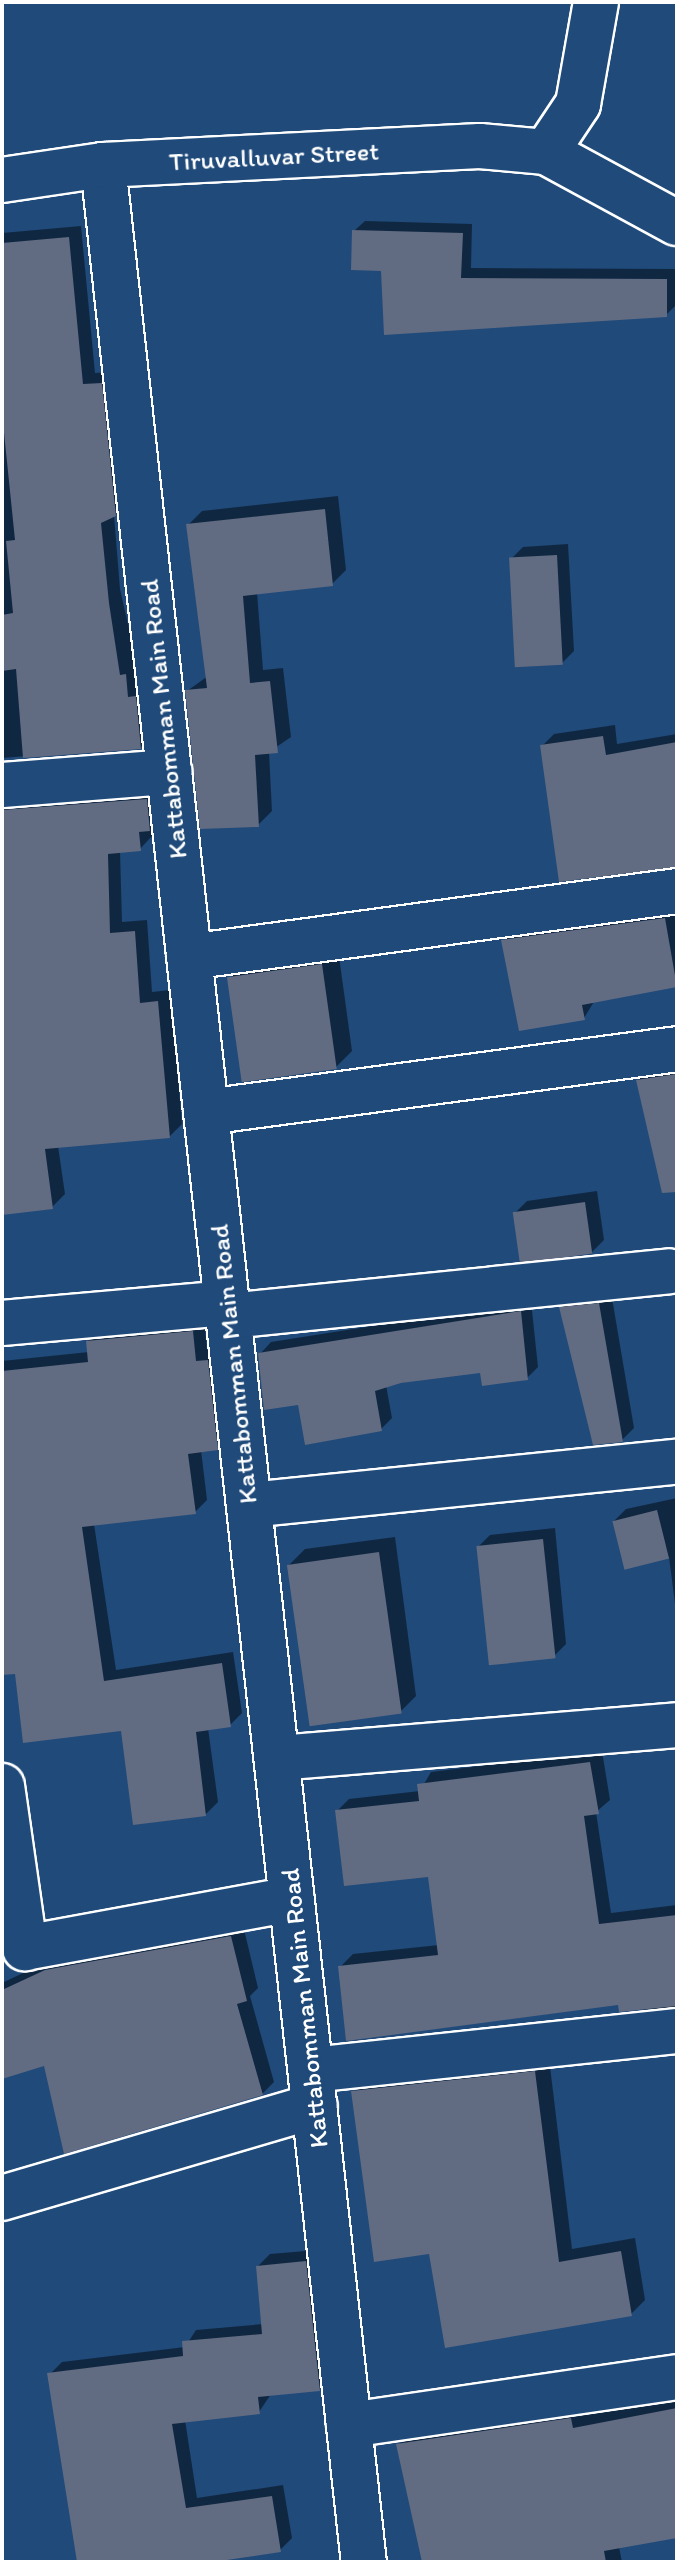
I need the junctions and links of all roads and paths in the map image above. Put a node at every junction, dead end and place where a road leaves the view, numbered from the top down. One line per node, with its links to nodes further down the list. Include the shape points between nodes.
1 (596, 2): 2 (street, via 578,104)
2 (546, 152): 3 (street, Tiruvalluvar Street, via 480,146); 5 (street)
3 (103, 165): 4 (street, Tiruvalluvar Street); 6 (street, Kattabomman Main Road)
4 (2, 180)
5 (677, 223)
6 (169, 772): 7 (street); 9 (street, Kattabomman Main Road)
7 (2, 785)
8 (677, 891): 9 (street)
9 (189, 957): 11 (street, Kattabomman Main Road)
10 (677, 1049): 11 (street)
11 (206, 1112): 13 (street, Kattabomman Main Road)
12 (669, 1271): 13 (street)
13 (228, 1309): 14 (street); 16 (street, Kattabomman Main Road)
14 (2, 1323)
15 (677, 1462): 16 (street)
16 (250, 1505): 18 (street, Kattabomman Main Road)
17 (677, 1725): 18 (street)
18 (277, 1758): 20 (street, Kattabomman Main Road)
19 (2, 1786): 21 (street)
20 (292, 1899): 21 (street); 23 (street, Kattabomman Main Road)
21 (14, 1951)
22 (677, 2031): 23 (street)
23 (313, 2088): 24 (street); 26 (street, Kattabomman Main Road)
24 (2, 2198)
25 (677, 2377): 26 (street)
26 (349, 2425): 27 (street, Kattabomman Main Road)
27 (364, 2562)

